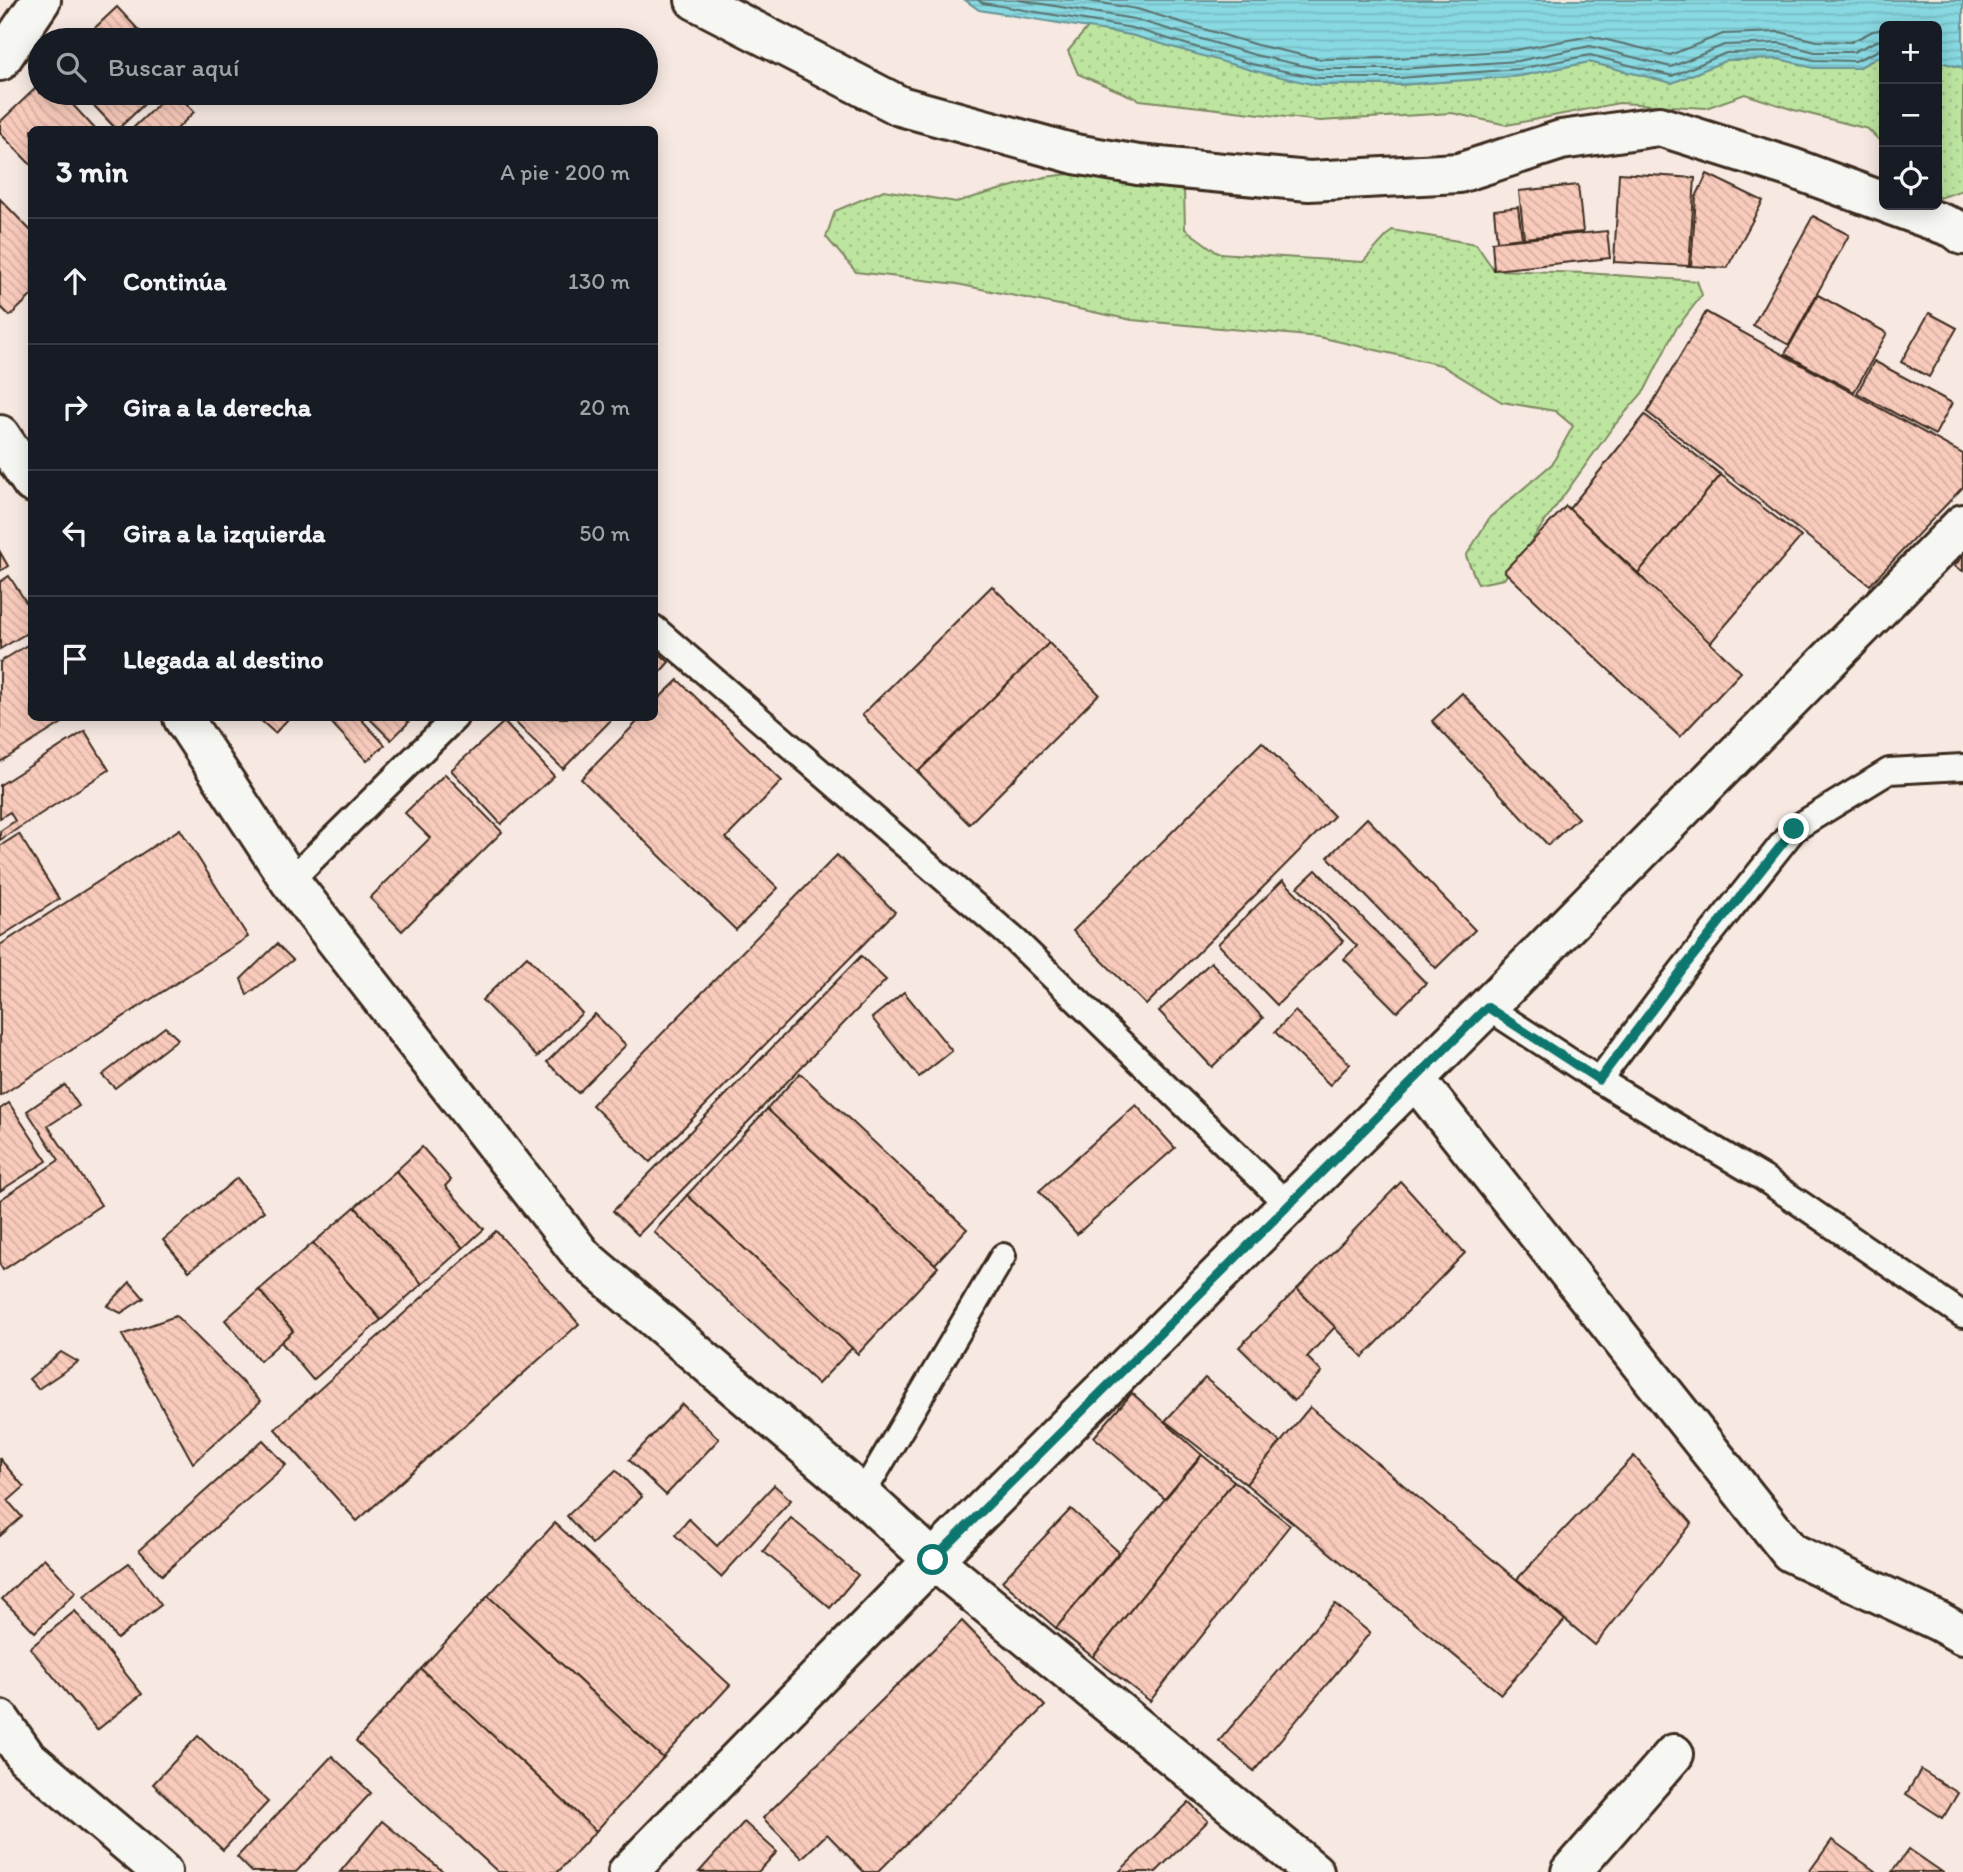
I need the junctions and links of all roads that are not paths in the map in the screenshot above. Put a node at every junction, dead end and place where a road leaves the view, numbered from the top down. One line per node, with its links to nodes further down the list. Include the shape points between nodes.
1 (41, 0): 3 (street)
2 (695, 0): 4 (street, via 900,106 1113,161 1309,181 1459,173 1561,140 1659,125)
3 (0, 61)
4 (1879, 200)
5 (1905, 210): 6 (street)
6 (1960, 229)
7 (0, 435): 8 (street)
8 (28, 477)
9 (1963, 524): 15 (street)
10 (658, 631): 18 (lane, via 1016,941)
11 (185, 721): 14 (street)
12 (452, 721): 14 (lane)
13 (1963, 767): 17 (lane, via 1889,771 1794,829)
14 (290, 881): 21 (street, via 583,1256)
15 (1487, 1007): 16 (street); 17 (lane)
16 (1415, 1079): 18 (street); 23 (street, via 1790,1552)
17 (1599, 1080): 20 (lane, via 1763,1178)
18 (1288, 1205): 22 (street)
19 (1003, 1256): 21 (lane)
20 (1963, 1315)
21 (862, 1495): 22 (street)
22 (933, 1560): 27 (street); 28 (street)
23 (1963, 1635)
24 (0, 1720): 26 (street, via 26,1757)
25 (1674, 1755): 29 (street)
26 (162, 1872)
27 (628, 1872)
28 (1314, 1872)
29 (1572, 1872)

